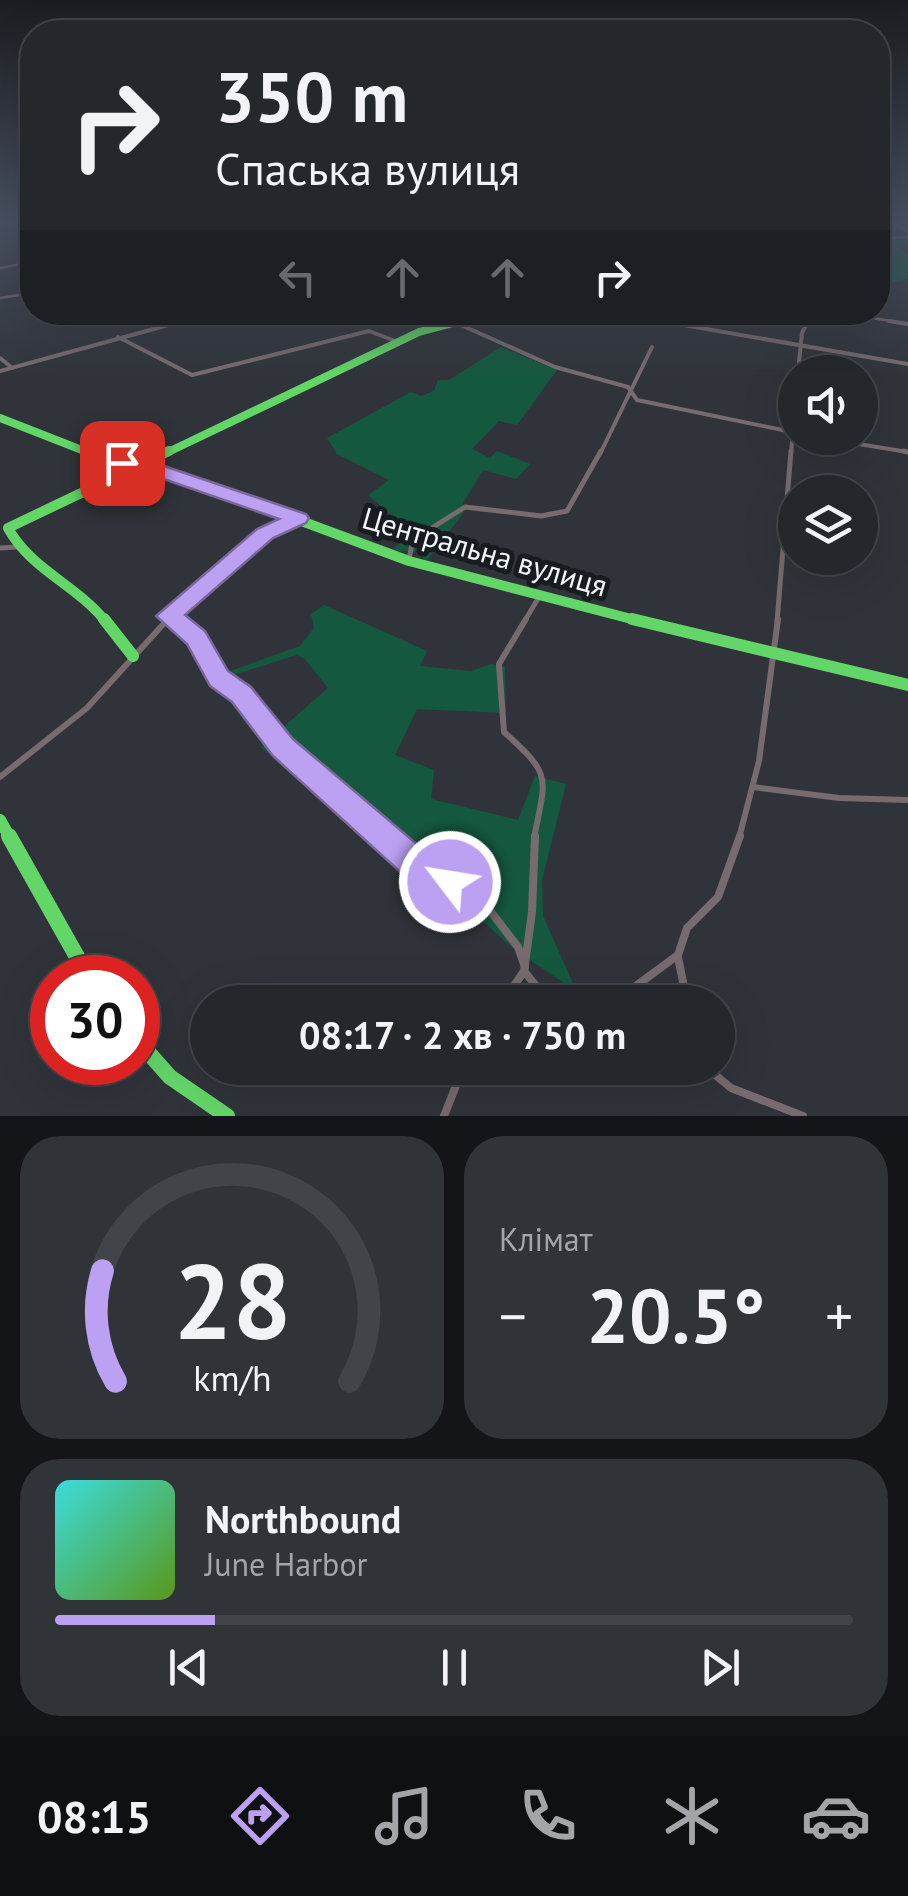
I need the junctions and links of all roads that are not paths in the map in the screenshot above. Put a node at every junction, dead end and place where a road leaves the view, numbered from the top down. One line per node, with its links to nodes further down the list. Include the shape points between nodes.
1 (167, 325): 6 (street)
2 (445, 325): 7 (street)
3 (459, 325): 15 (street, via 537,361 628,387)
4 (688, 325): 8 (street)
5 (807, 325): 8 (street)
6 (118, 336): 7 (street, via 192,375 370,331); 13 (street)
7 (398, 342): 21 (street)
8 (800, 346): 10 (street); 12 (street)
9 (652, 347): 15 (street)
10 (799, 355)
11 (0, 358): 13 (street)
12 (908, 364)
13 (11, 367): 14 (street)
14 (0, 371)
15 (631, 394): 17 (street); 25 (street, via 580,498 566,511 453,512 414,540)
16 (0, 418): 21 (street, Центральна вулиця)
17 (778, 430)
18 (878, 447): 19 (street)
19 (908, 452)
20 (792, 455): 28 (street)
21 (135, 465): 22 (street, Центральна вулиця); 23 (street, via 8,528)
22 (298, 518): 25 (street, Центральна вулиця); 27 (street, via 265,534)
23 (17, 547): 24 (street); 29 (street, via 90,602)
24 (0, 548)
25 (409, 561): 26 (street, Центральна вулиця)
26 (539, 597): 28 (street, Центральна вулиця); 37 (street, via 498,664 504,732 538,762 545,780)
27 (168, 616): 29 (street); 37 (street, via 196,637 219,678 242,694 274,738 322,782 434,878 471,886 518,947)
28 (775, 652): 30 (street, Центральна вулиця); 32 (street)
29 (134, 656): 31 (street, via 86,708)
30 (908, 685)
31 (0, 777)
32 (753, 788): 33 (street); 36 (street, via 732,866 718,897 687,928)
33 (908, 800)
34 (0, 820): 35 (street)
35 (76, 955)
36 (678, 955): 40 (street); 41 (street)
37 (524, 969): 38 (street); 39 (street)
38 (514, 985)
39 (536, 985)
40 (637, 985)
41 (684, 985)
42 (160, 1066): 45 (street)
43 (457, 1085): 46 (street)
44 (727, 1085): 47 (street)
45 (227, 1116)
46 (444, 1116)
47 (803, 1116)

